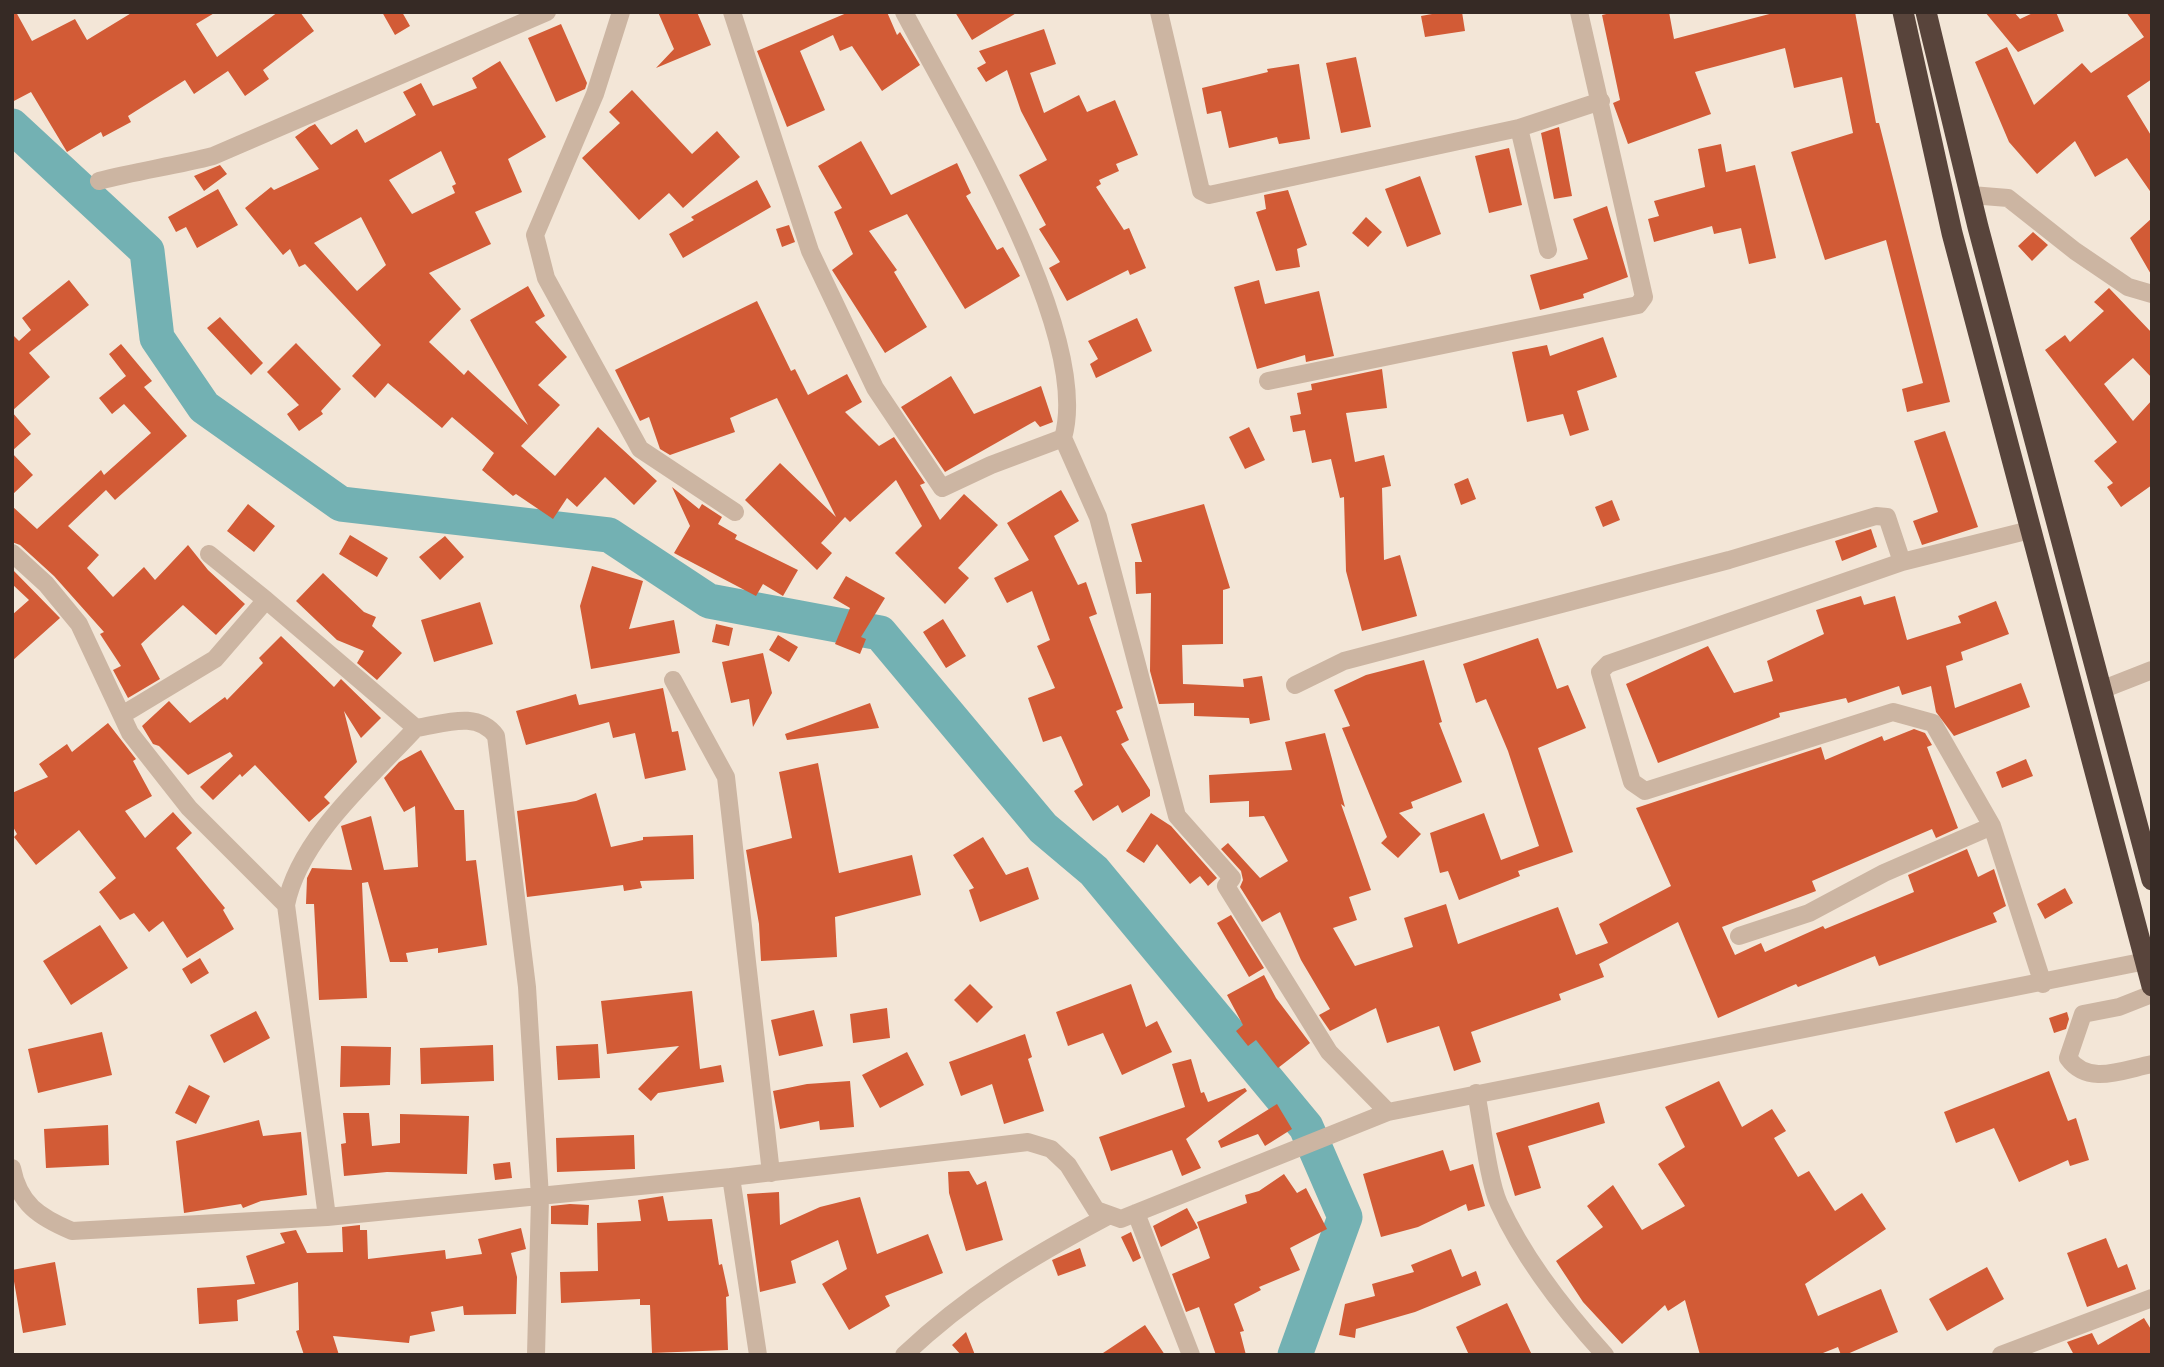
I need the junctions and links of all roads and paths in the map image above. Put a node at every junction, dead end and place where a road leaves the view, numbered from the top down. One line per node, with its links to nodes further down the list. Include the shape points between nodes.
1 (547, 12): 11 (street, via 213,156)
2 (621, 12): 17 (street, via 595,94 535,235 545,278 640,449)
3 (732, 12): 16 (street, via 810,251 875,388 942,488)
4 (904, 12): 16 (street, via 1028,250 1058,347 1069,418)
5 (1159, 12): 10 (street, via 1201,191 1209,195)
6 (1579, 12): 9 (street)
7 (1903, 12): 18 (highway, via 1952,233)
8 (1926, 12): 12 (highway)
9 (1601, 101): 10 (street); 15 (street, via 1644,297 1638,306)
10 (1520, 128): 13 (street)
11 (99, 181)
12 (1971, 195): 14 (street, via 2008,198 2127,287); 26 (highway)
13 (1548, 250)
14 (2152, 294)
15 (1268, 381)
16 (1063, 438): 39 (street, via 1098,517 1177,816 1232,878 1226,886 1329,1052)
17 (735, 512)
18 (2030, 530): 21 (street); 33 (highway)
19 (12, 553): 27 (street, via 79,624)
20 (209, 554): 22 (street)
21 (1902, 562): 25 (street, via 1887,517 1876,516 1729,560 1344,660); 29 (street, via 1608,664 1600,672 1632,782 1645,791 1893,712 1933,723)
22 (266, 600): 27 (street, via 215,659); 28 (street)
23 (2152, 670): 26 (street)
24 (673, 680): 41 (street, via 726,777)
25 (1296, 685)
26 (2101, 690): 30 (highway)
27 (122, 715): 31 (street, via 130,733 189,808)
28 (416, 728): 31 (street, via 320,835); 43 (street, via 477,719 496,736 527,987)
29 (1992, 826): 32 (street, via 1884,873 1809,913); 34 (street)
30 (2152, 880)
31 (283, 896): 45 (street)
32 (1739, 936)
33 (2146, 961): 34 (street); 35 (highway)
34 (2043, 984): 38 (street)
35 (2152, 986)
36 (2152, 993): 37 (street, via 2119,1007 2083,1014 2068,1058 2076,1070 2093,1076)
37 (2152, 1064)
38 (1476, 1093): 39 (street); 52 (street, via 1498,1202 1540,1274)
39 (1388, 1112): 44 (street)
40 (12, 1168): 45 (street, via 16,1190 27,1203 49,1222 72,1231)
41 (771, 1173): 42 (street); 46 (street, via 1028,1142 1051,1149 1068,1165 1096,1210)
42 (731, 1177): 43 (street); 49 (street)
43 (540, 1197): 45 (street); 48 (street)
44 (1136, 1213): 46 (street, via 1121,1219); 51 (street)
45 (327, 1217)
46 (1107, 1217): 50 (street, via 1024,1261 947,1315)
47 (2152, 1298): 53 (street)
48 (536, 1355)
49 (758, 1355)
50 (904, 1355)
51 (1191, 1355)
52 (1605, 1355)
53 (2001, 1355)

